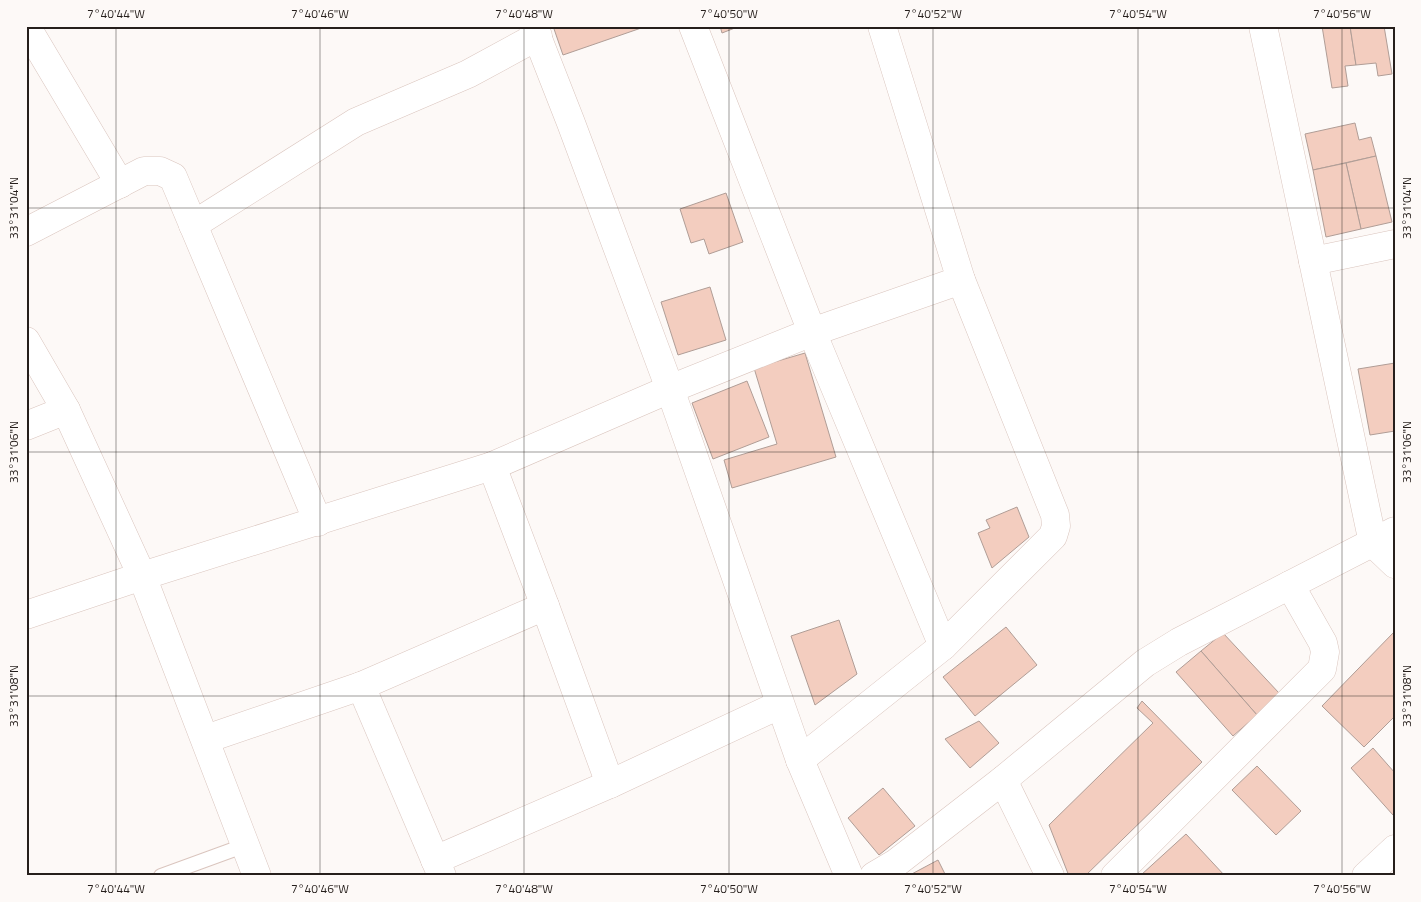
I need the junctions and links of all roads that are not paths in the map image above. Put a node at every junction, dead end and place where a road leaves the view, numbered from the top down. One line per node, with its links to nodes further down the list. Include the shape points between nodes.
1 (26, 26): 6 (street)
2 (693, 26): 12 (street)
3 (882, 26): 11 (street)
4 (1263, 26): 10 (street)
5 (536, 31): 7 (street, via 468,74 356,122); 14 (street)
6 (120, 184): 7 (street, via 144,171 160,171 173,178); 8 (street)
7 (193, 225): 18 (street)
8 (26, 232)
9 (1395, 244): 10 (street)
10 (1313, 261): 19 (street)
11 (962, 280): 12 (street); 25 (street, via 1055,515 1056,526 1053,536)
12 (812, 332): 14 (street); 25 (street)
13 (26, 341): 15 (street)
14 (670, 389): 17 (street); 27 (street)
15 (66, 410): 16 (street); 21 (street)
16 (26, 426)
17 (492, 466): 18 (street); 23 (street)
18 (318, 522): 21 (street)
19 (1384, 537): 20 (street); 22 (street)
20 (1395, 564)
21 (142, 576): 24 (street); 28 (street)
22 (1290, 586): 30 (street, via 1179,642 1145,663); 40 (street, via 1323,644 1322,668)
23 (545, 606): 26 (street); 31 (street)
24 (26, 615)
25 (944, 646): 29 (street)
26 (361, 686): 28 (street); 34 (street)
27 (779, 705): 29 (street); 31 (street)
28 (206, 739): 32 (street)
29 (800, 760): 37 (street)
30 (1003, 780): 38 (street, via 896,863); 39 (street)
31 (610, 784): 34 (street)
32 (246, 845): 35 (lane); 36 (street)
33 (1395, 849): 41 (street)
34 (439, 868)
35 (161, 876)
36 (257, 876)
37 (849, 876)
38 (874, 876)
39 (1050, 876)
40 (1114, 876)
41 (1366, 876)

